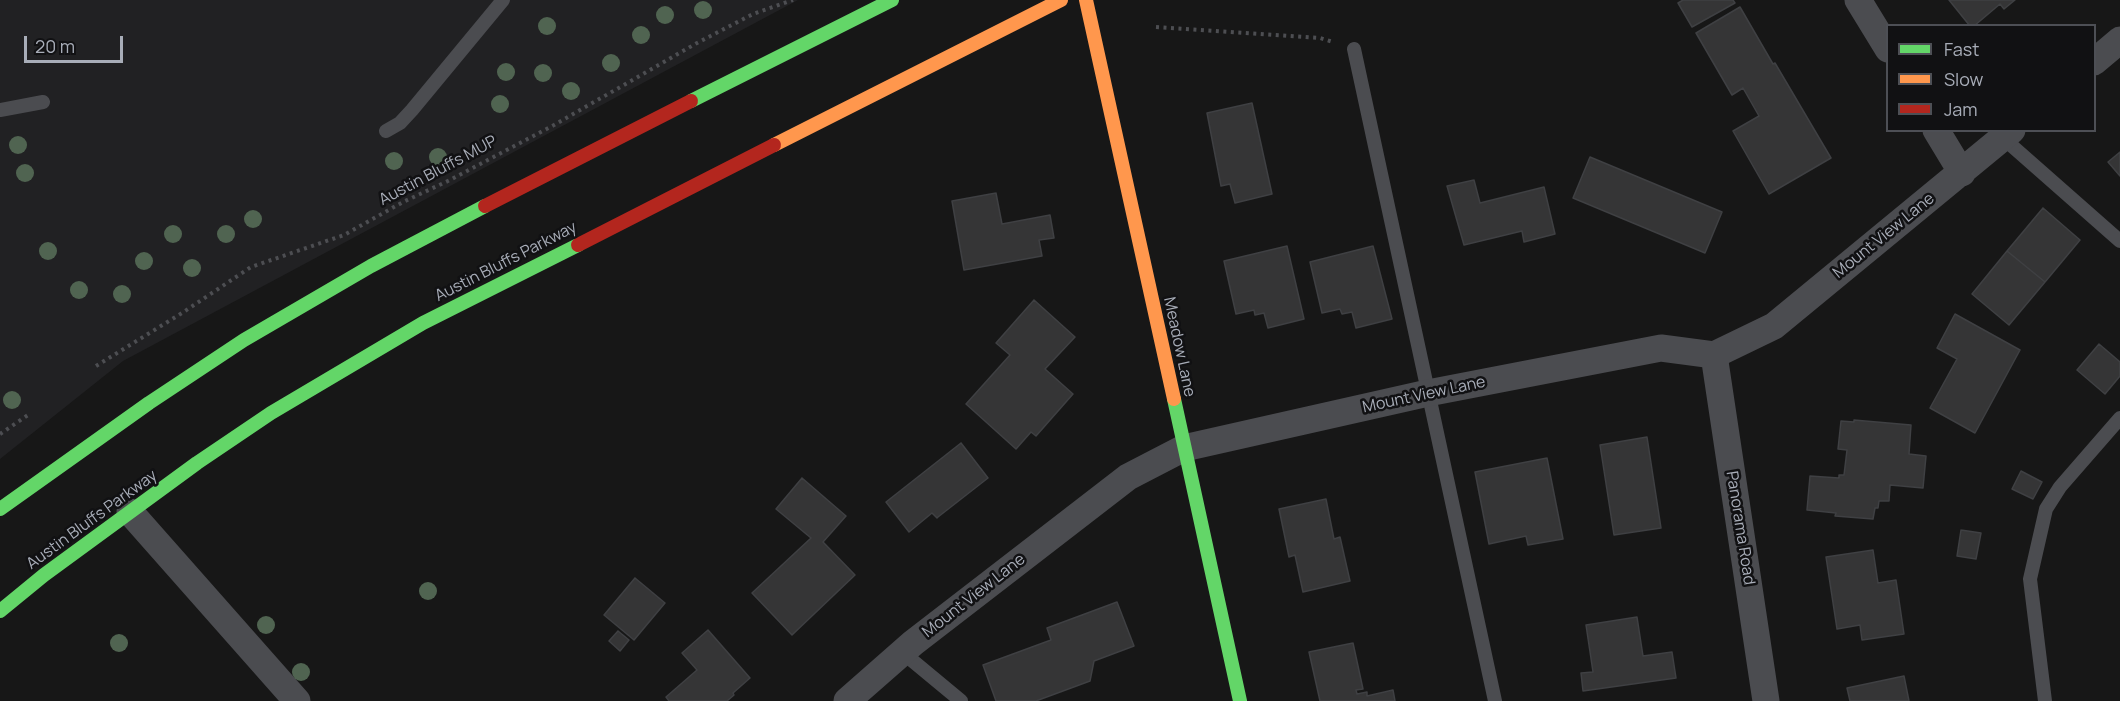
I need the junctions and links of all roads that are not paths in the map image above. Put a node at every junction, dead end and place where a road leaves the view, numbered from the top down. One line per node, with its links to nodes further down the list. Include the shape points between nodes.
1 (503, 0): 12 (lane, via 412,110)
2 (892, 0): 21 (main road, via 371,266 244,340)
3 (1061, 0): 22 (main road, Austin Bluffs Parkway, via 423,323 271,413)
4 (1086, 0): 20 (main road, Meadow Lane)
5 (1858, 0): 7 (street)
6 (2120, 40): 9 (street)
7 (1886, 47)
8 (1354, 49): 18 (lane)
9 (2096, 60)
10 (43, 102): 11 (lane)
11 (0, 110)
12 (386, 131)
13 (1937, 132): 15 (street)
14 (2007, 134): 15 (street, Mount View Lane); 16 (lane)
15 (1962, 173): 17 (street, Mount View Lane, via 1774,326)
16 (2120, 241)
17 (1714, 355): 18 (street, Mount View Lane, via 1661,348); 30 (street, Panorama Road)
18 (1428, 393): 20 (street, Mount View Lane); 29 (lane)
19 (2120, 418): 31 (lane, via 2060,487 2046,509 2030,579)
20 (1184, 448): 24 (street, Mount View Lane, via 1128,477); 28 (main road, Meadow Lane)
21 (0, 509)
22 (130, 512): 23 (main road, Austin Bluffs Parkway); 25 (street)
23 (0, 610)
24 (902, 652): 26 (street, Mount View Lane); 27 (lane)
25 (297, 701)
26 (847, 701)
27 (961, 701)
28 (1240, 701)
29 (1495, 701)
30 (1766, 701)
31 (2045, 701)

